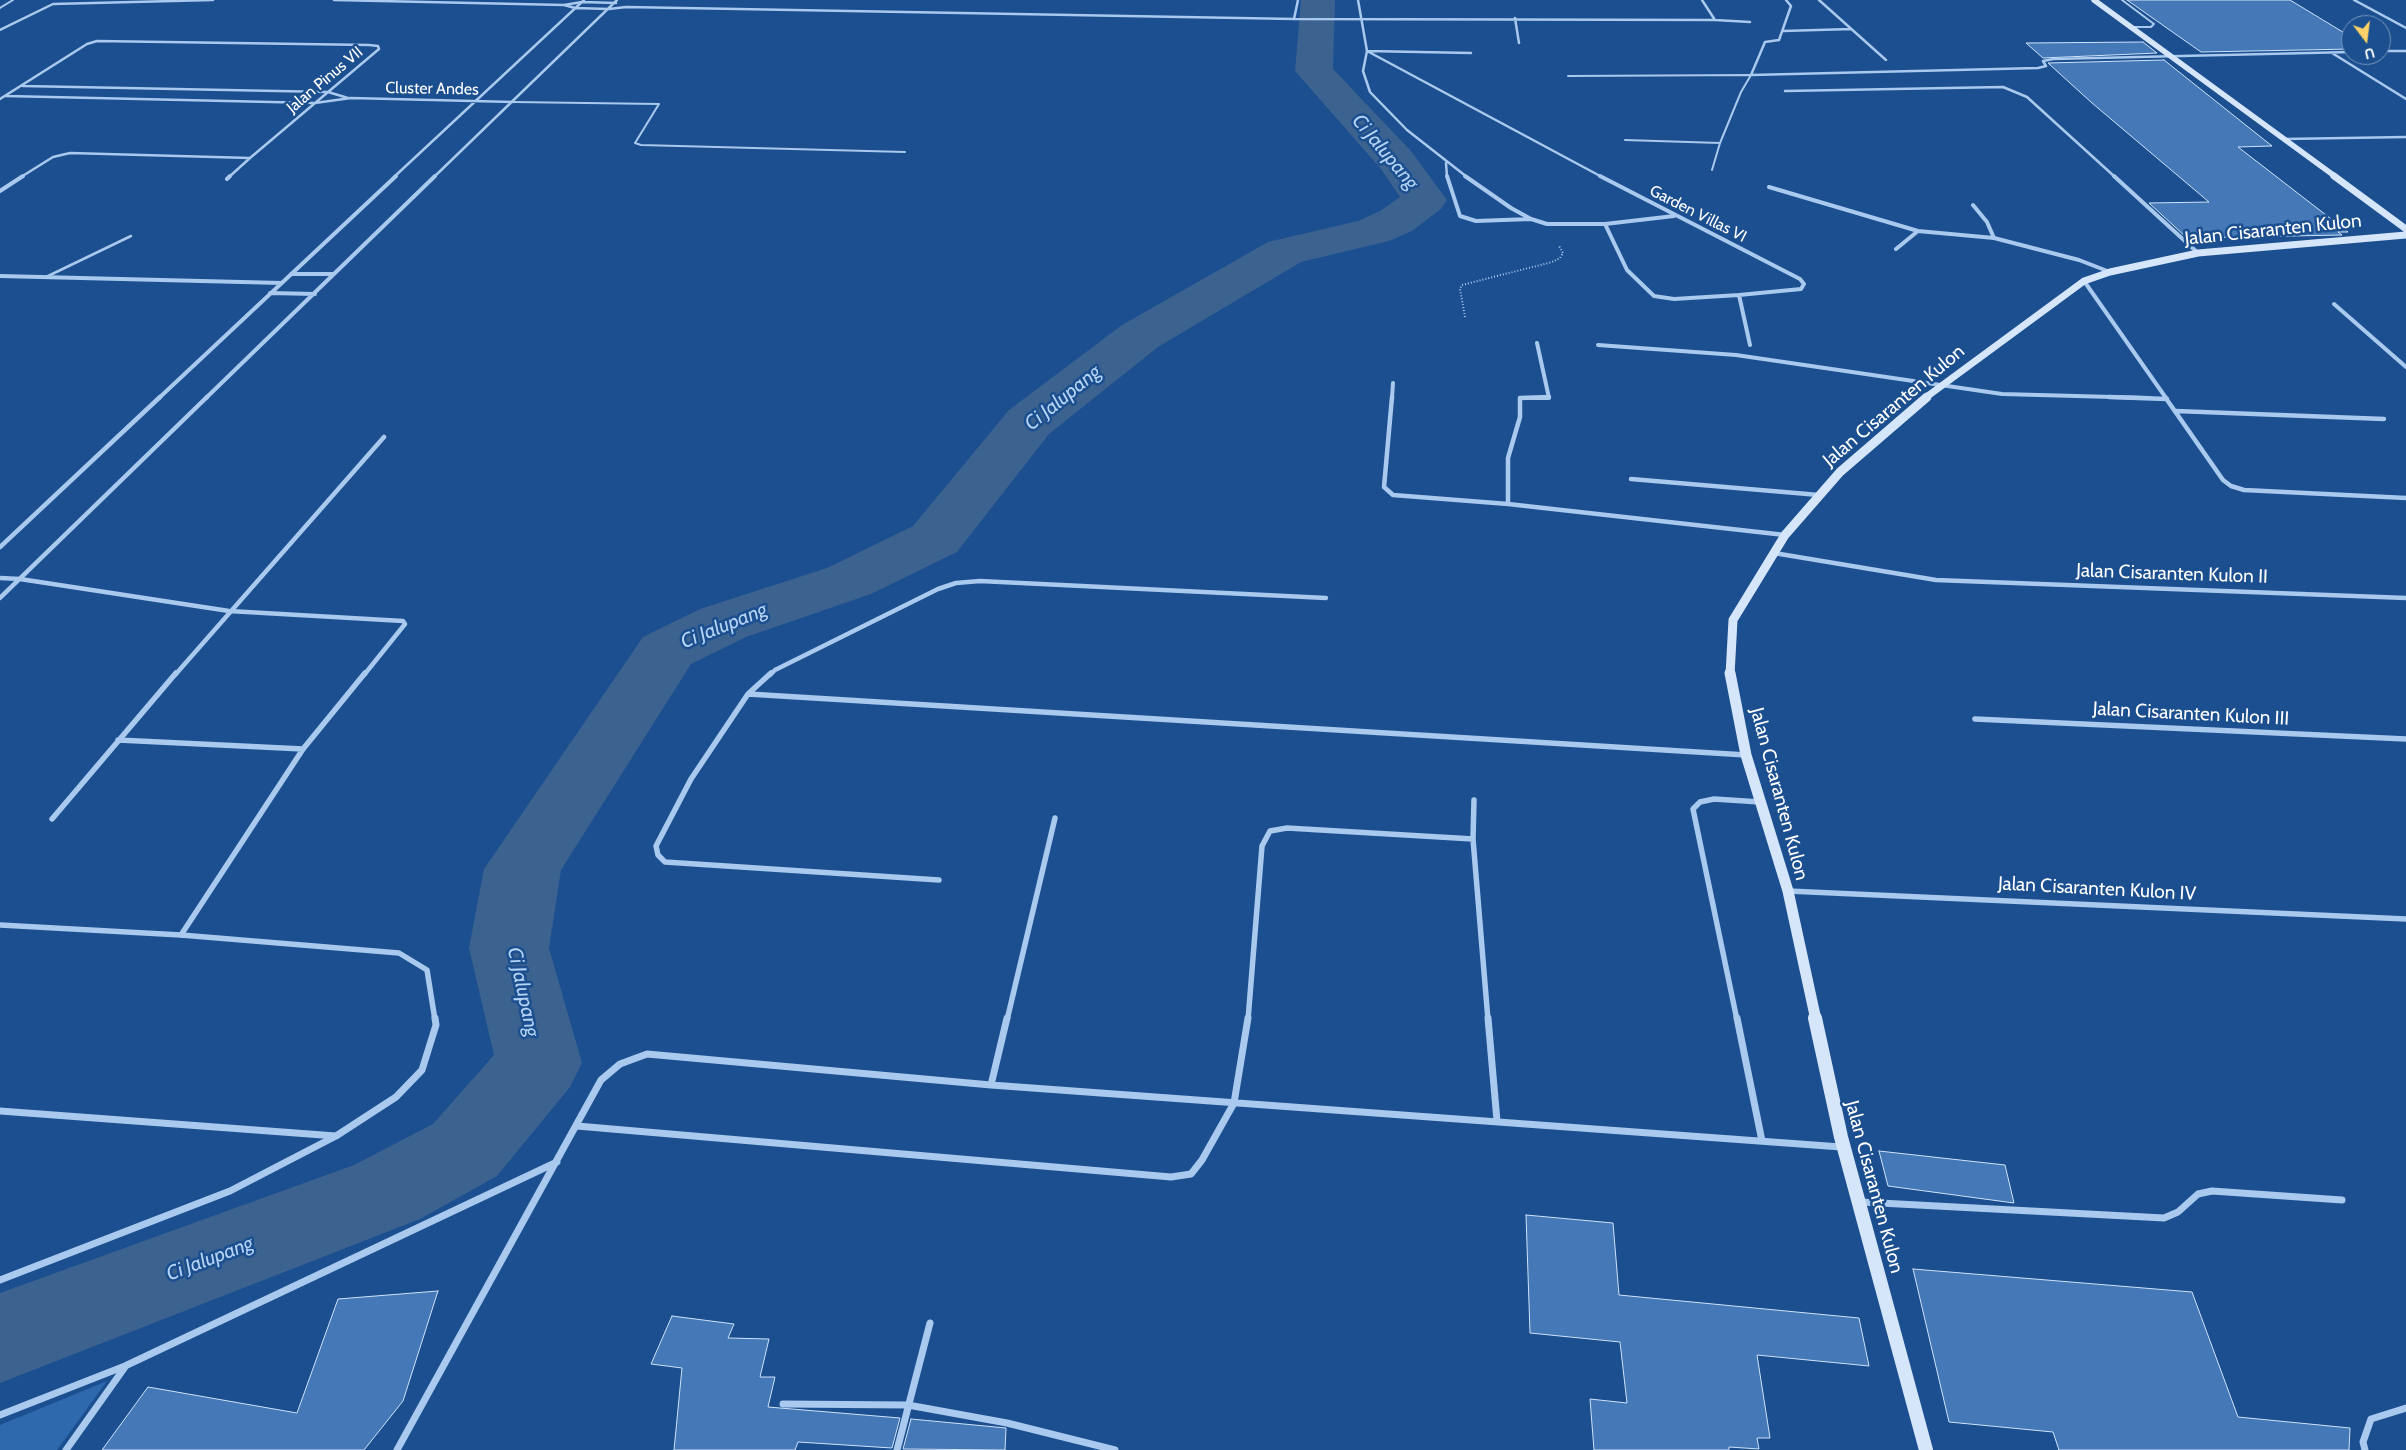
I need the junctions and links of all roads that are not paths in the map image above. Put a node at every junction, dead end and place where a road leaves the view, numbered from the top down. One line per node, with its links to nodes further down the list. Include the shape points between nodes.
1 (13, 0): 16 (lane)
2 (213, 0): 27 (street, via 53,4)
3 (334, 0): 14 (street)
4 (1298, 0): 20 (street)
5 (1358, 0): 21 (street)
6 (1702, 0): 22 (street)
7 (1786, 0): 28 (street, via 1792,6)
8 (1819, 0): 26 (street)
9 (2094, 0): 24 (main road, Jalan Cisaranten Kulon)
10 (2122, 0): 24 (lane, via 2154,24 2151,27)
11 (2354, 0): 25 (street)
12 (583, 1): 13 (street); 14 (street); 17 (street)
13 (616, 1): 15 (street); 18 (street)
14 (564, 5): 17 (street)
15 (626, 6): 18 (street); 20 (street)
16 (0, 8)
17 (575, 8): 18 (street); 47 (street)
18 (608, 9): 48 (street)
19 (1515, 18): 21 (street); 22 (street); 29 (street)
20 (1294, 19): 21 (street)
21 (1361, 19): 32 (street)
22 (1715, 20): 23 (street)
23 (1750, 22)
24 (2130, 27): 36 (main road, Jalan Cisaranten Kulon)
25 (2406, 28)
26 (1851, 29): 28 (street); 37 (street)
27 (0, 30)
28 (1783, 32): 38 (street, via 1779,40 1764,42)
29 (1519, 43)
30 (2391, 51): 31 (street)
31 (2406, 51)
32 (1367, 52): 33 (street); 56 (street, via 1363,71 1370,92 1407,130); 62 (street, Garden Villas VI)
33 (1471, 53)
34 (2332, 53): 35 (street); 36 (street); 46 (street)
35 (2341, 53)
36 (2169, 57): 38 (street, via 2045,60 2046,66 2038,68); 51 (main road, Jalan Cisaranten Kulon)
37 (1886, 60)
38 (1751, 75): 39 (lane); 53 (lane)
39 (1568, 76)
40 (23, 86): 42 (street); 42 (street, Jalan Pinus VII, via 87,44 97,41 378,46 379,49); 43 (street, Jalan Pinus VII)
41 (1785, 91): 71 (street, via 2002,88 2016,91 2027,97)
42 (328, 92): 44 (street); 49 (street, Jalan Pinus VII)
43 (6, 96): 45 (street, Jalan Pinus VII); 49 (street)
44 (351, 98): 47 (street, Cluster Andes); 49 (street)
45 (0, 99)
46 (2406, 99)
47 (476, 100): 48 (street, Cluster Andes); 73 (street)
48 (513, 102): 54 (lane, via 659,104 635,143 641,145); 74 (street)
49 (315, 103): 55 (street, Jalan Pinus VII)
50 (2406, 137): 51 (street)
51 (2284, 139): 65 (main road, Jalan Cisaranten Kulon)
52 (1624, 140): 53 (lane)
53 (1720, 143): 57 (lane)
54 (905, 152)
55 (250, 158): 58 (street, Jalan Pinus VII); 60 (street, via 70,153 53,157)
56 (1446, 163): 63 (street); 63 (street, via 1448,184 1460,216 1476,221)
57 (1712, 170)
58 (227, 179)
59 (1769, 187): 66 (street)
60 (0, 191)
61 (1973, 205): 69 (street, via 1987,222)
62 (1674, 216): 64 (street); 81 (street, Garden Villas VI, via 1800,279 1804,284 1801,289)
63 (1531, 219): 64 (street, via 1547,224)
64 (1605, 224): 81 (street, Garden Villas VI, via 1627,270 1654,296 1674,299)
65 (2406, 229)
66 (1918, 231): 69 (street); 70 (street)
67 (2406, 235): 71 (main road, Jalan Cisaranten Kulon)
68 (131, 236): 76 (lane)
69 (1994, 238): 72 (street, via 2079,260)
70 (1896, 249)
71 (2198, 253): 72 (main road, Jalan Cisaranten Kulon)
72 (2110, 272): 77 (main road, Jalan Cisaranten Kulon)
73 (291, 274): 74 (street); 78 (street)
74 (334, 274): 80 (street)
75 (0, 276): 76 (street)
76 (44, 278): 78 (street)
77 (2084, 281): 88 (main road, Jalan Cisaranten Kulon); 89 (street)
78 (282, 283): 79 (street)
79 (270, 293): 80 (street); 98 (street)
80 (315, 294): 101 (street)
81 (1738, 295): 85 (street)
82 (2334, 304): 86 (street)
83 (1537, 343): 96 (street, via 1549,398 1520,398 1520,417 1508,458)
84 (1598, 345): 88 (street, via 1736,355)
85 (1750, 345)
86 (2406, 367)
87 (1393, 383): 96 (street, via 1386,491 1393,495)
88 (1940, 386): 89 (street, via 2002,394); 94 (main road, Jalan Cisaranten Kulon, via 1840,472)
89 (2167, 399): 90 (street)
90 (2176, 411): 91 (street); 95 (street, via 2223,480 2231,486 2244,490)
91 (2384, 419)
92 (384, 437): 105 (street)
93 (1631, 479): 94 (street)
94 (1820, 495): 97 (main road, Jalan Cisaranten Kulon)
95 (2406, 498)
96 (1508, 504): 97 (street)
97 (1785, 535): 99 (main road, Jalan Cisaranten Kulon)
98 (0, 546)
99 (1773, 553): 104 (street, Jalan Cisaranten Kulon II, via 1936,580); 111 (main road, Jalan Cisaranten Kulon, via 1733,620 1730,674)
100 (0, 578): 101 (street)
101 (20, 579): 102 (street); 105 (street)
102 (0, 598)
103 (1326, 598): 106 (street, via 956,583 775,670)
104 (2406, 598)
105 (230, 611): 109 (street); 110 (street, via 403,621 405,624)
106 (748, 694): 111 (street); 117 (street, via 691,779 656,846 658,855 665,862)
107 (1974, 719): 108 (street, Jalan Cisaranten Kulon III)
108 (2406, 738)
109 (118, 740): 110 (street); 115 (street)
110 (303, 749): 121 (street)
111 (1746, 755): 113 (main road, Jalan Cisaranten Kulon)
112 (1474, 800): 116 (street)
113 (1760, 802): 118 (main road, Jalan Cisaranten Kulon); 128 (street, via 1714,799 1700,802 1694,809)
114 (1055, 818): 122 (street)
115 (52, 819)
116 (1473, 839): 123 (street, via 1287,828 1270,831 1262,846 1247,1030); 125 (street)
117 (939, 880)
118 (1788, 891): 119 (street, Jalan Cisaranten Kulon IV); 129 (main road, Jalan Cisaranten Kulon)
119 (2406, 919)
120 (0, 924): 121 (street)
121 (182, 935): 127 (street, via 399,953 427,970 436,1025 422,1070 396,1097)
122 (991, 1085): 123 (street); 126 (street, via 648,1054 620,1064 601,1080)
123 (1234, 1102): 125 (street); 126 (street, via 1191,1174 1171,1176)
124 (0, 1111): 127 (street)
125 (1498, 1120): 128 (street)
126 (577, 1126): 130 (street)
127 (336, 1136): 133 (street, via 230,1191)
128 (1762, 1141): 129 (street)
129 (1844, 1148): 132 (main road, Jalan Cisaranten Kulon)
130 (557, 1162): 135 (street); 141 (street)
131 (2342, 1200): 132 (street, via 2212,1191 2198,1194 2178,1212 2164,1218)
132 (1860, 1202): 144 (main road, Jalan Cisaranten Kulon)
133 (0, 1280)
134 (930, 1323): 137 (street)
135 (125, 1366): 139 (street); 140 (street)
136 (782, 1404): 137 (street)
137 (908, 1405): 142 (street); 143 (street, via 1007,1423)
138 (2406, 1408): 145 (street, via 2371,1419 2363,1442)
139 (0, 1415)
140 (66, 1450)
141 (397, 1450)
142 (897, 1450)
143 (1116, 1450)
144 (1926, 1450)
145 (2365, 1450)

